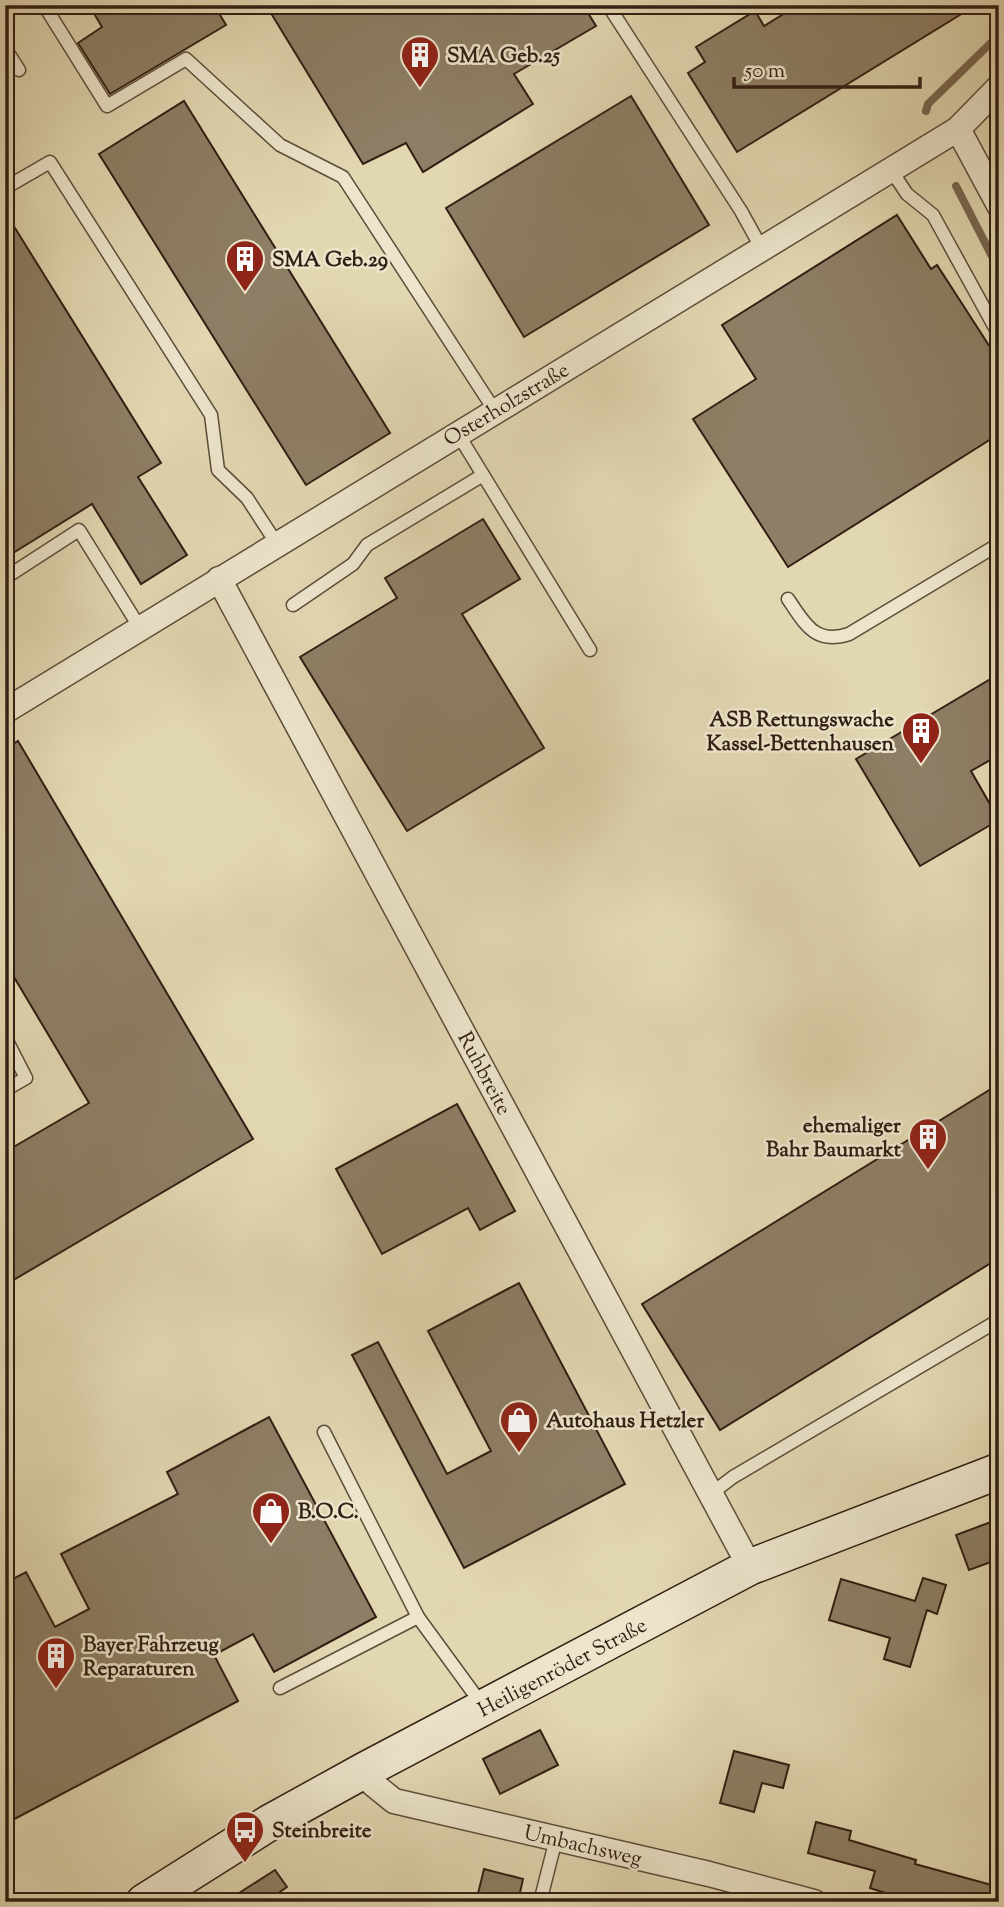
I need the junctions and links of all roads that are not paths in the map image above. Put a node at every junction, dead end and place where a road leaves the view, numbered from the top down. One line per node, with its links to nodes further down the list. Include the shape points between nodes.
1 (44, 5): 12 (lane, via 107,106 186,59 280,145 344,177)
2 (608, 5): 10 (lane)
3 (5, 48): 4 (lane)
4 (19, 70)
5 (999, 86): 6 (street, Osterholzstraße)
6 (958, 129): 7 (street, Osterholzstraße); 9 (street)
7 (891, 170): 10 (street, Osterholzstraße); 11 (lane, via 907,194 933,215)
8 (5, 188): 15 (lane, via 50,162 211,415 218,470 247,498)
9 (999, 205)
10 (762, 249): 12 (street, Osterholzstraße)
11 (999, 335)
12 (495, 411): 13 (street, Osterholzstraße)
13 (458, 433): 14 (lane); 15 (street, Osterholzstraße)
14 (483, 475): 20 (lane, via 367,545 353,564); 22 (lane)
15 (277, 544): 18 (street, Osterholzstraße)
16 (999, 544): 19 (lane, via 838,638 813,632)
17 (5, 578): 21 (lane, via 79,530)
18 (219, 579): 21 (street, Osterholzstraße); 29 (street, Ruhbreite)
19 (788, 598)
20 (293, 605)
21 (140, 628): 23 (street, Osterholzstraße)
22 (590, 650)
23 (5, 711)
24 (5, 1037): 25 (lane, via 26,1078)
25 (5, 1090)
26 (999, 1320): 29 (lane, via 733,1476)
27 (324, 1432): 31 (lane)
28 (999, 1471): 30 (street, Heiligenröder Straße)
29 (712, 1493): 30 (street, Ruhbreite)
30 (750, 1567): 33 (street, Heiligenröder Straße)
31 (418, 1617): 32 (lane); 33 (lane)
32 (279, 1688)
33 (485, 1708): 34 (street, Heiligenröder Straße)
34 (365, 1770): 35 (street, Umbachsweg, via 373,1784 394,1801); 36 (street, Heiligenröder Straße, via 269,1823)
35 (556, 1839): 37 (lane); 38 (street, Umbachsweg)
36 (144, 1902)
37 (540, 1902)
38 (814, 1902)

